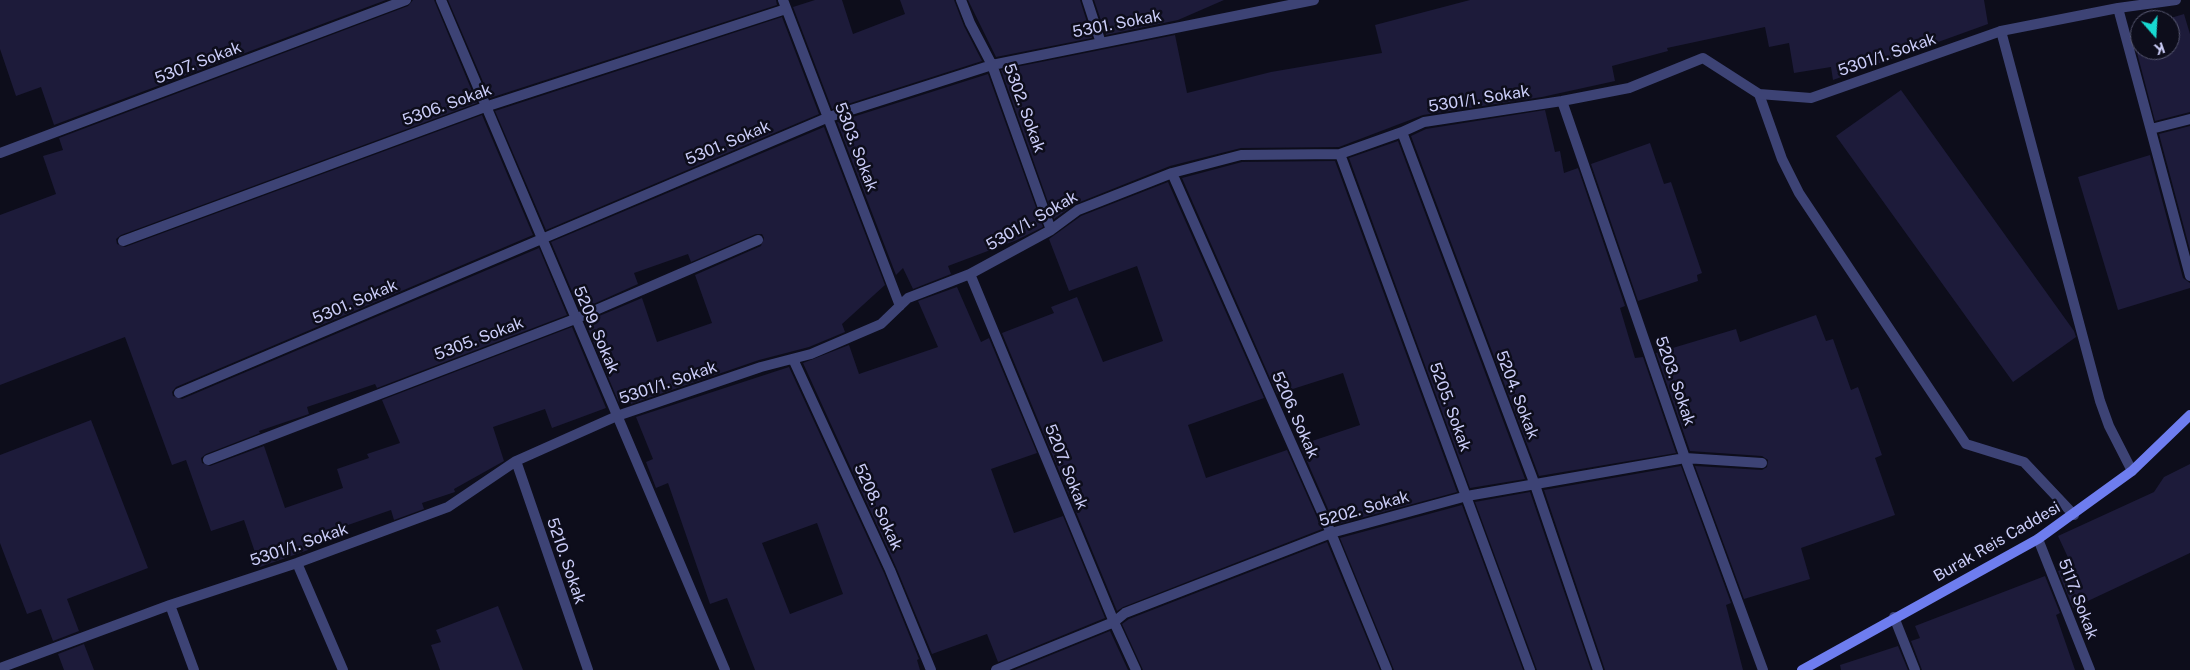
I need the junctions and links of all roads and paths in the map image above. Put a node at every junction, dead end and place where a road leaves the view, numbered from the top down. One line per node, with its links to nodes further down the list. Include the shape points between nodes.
1 (406, 0): 19 (street, 5307. Sokak)
2 (441, 0): 14 (street, 5209. Sokak)
3 (962, 0): 11 (street, 5302. Sokak)
4 (1087, 0): 10 (street)
5 (1314, 0): 10 (street, 5301. Sokak)
6 (2176, 0): 8 (street, 5301/1. Sokak)
7 (784, 4): 14 (street, 5306. Sokak); 15 (street, 5303. Sokak)
8 (2118, 8): 9 (street, 5301/1. Sokak); 17 (street)
9 (2000, 31): 12 (street, 5301/1. Sokak, via 1811,98); 38 (street, via 2100,401)
10 (1101, 43): 11 (street, 5301. Sokak)
11 (992, 65): 15 (street, 5301. Sokak); 22 (street, 5302. Sokak)
12 (1759, 94): 13 (street, 5301/1. Sokak, via 1703,58 1629,88); 41 (street, via 1782,159 1799,193 1966,444 2024,462)
13 (1562, 101): 18 (street, 5301/1. Sokak, via 1424,122); 34 (street, 5203. Sokak)
14 (485, 107): 23 (street, 5209. Sokak); 25 (street, 5306. Sokak)
15 (829, 117): 23 (street, 5301. Sokak); 28 (street, 5303. Sokak)
16 (2190, 119): 17 (street)
17 (2152, 129): 27 (street)
18 (1402, 132): 20 (street, 5301/1. Sokak); 39 (street, 5204. Sokak)
19 (0, 153)
20 (1340, 154): 21 (street, 5301/1. Sokak, via 1241,155); 40 (street, 5205. Sokak)
21 (1172, 173): 22 (street, 5301/1. Sokak, via 1078,210); 42 (street, 5206. Sokak)
22 (1051, 230): 26 (street, 5301/1. Sokak)
23 (542, 238): 29 (street, 5209. Sokak); 31 (street, 5301. Sokak)
24 (758, 240): 29 (street, 5305. Sokak)
25 (123, 241)
26 (970, 274): 28 (street, 5301/1. Sokak, via 908,298); 47 (street, 5207. Sokak)
27 (2190, 276)
28 (900, 306): 30 (street, 5301/1. Sokak, via 881,324)
29 (575, 318): 33 (street, 5209. Sokak); 35 (street, 5305. Sokak)
30 (793, 359): 33 (street, 5301/1. Sokak); 54 (street, 5208. Sokak, via 890,570)
31 (179, 393)
32 (2190, 414): 38 (main road, Burak Reis Caddesi)
33 (617, 416): 36 (street, 5301/1. Sokak); 53 (street, 5209. Sokak)
34 (1686, 458): 37 (street, 5202. Sokak); 39 (street, 5202. Sokak); 60 (street, 5203. Sokak)
35 (208, 460)
36 (516, 461): 44 (street, 5301/1. Sokak, via 448,508); 52 (street, 5210. Sokak)
37 (1762, 463)
38 (2132, 471): 41 (main road, Burak Reis Caddesi)
39 (1535, 485): 40 (street, 5202. Sokak); 59 (street, 5204. Sokak)
40 (1467, 496): 42 (street, 5202. Sokak); 58 (street, 5205. Sokak)
41 (2074, 515): 43 (main road, Burak Reis Caddesi)
42 (1331, 533): 47 (street, 5202. Sokak, via 1126,613); 57 (street, 5206. Sokak)
43 (2038, 539): 46 (main road, Burak Reis Caddesi); 63 (street, 5117. Sokak)
44 (297, 562): 45 (street, 5301/1. Sokak); 51 (street)
45 (170, 604): 48 (street, 5301/1. Sokak); 50 (street)
46 (1894, 617): 61 (main road, Burak Reis Caddesi); 62 (street)
47 (1114, 622): 55 (street, 5202. Sokak); 56 (street, 5207. Sokak)
48 (20, 666): 49 (street, 5301/1. Sokak)
49 (0, 668)
50 (194, 670)
51 (343, 670)
52 (588, 670)
53 (725, 670)
54 (931, 670)
55 (996, 670)
56 (1136, 670)
57 (1386, 670)
58 (1530, 670)
59 (1598, 670)
60 (1763, 670)
61 (1802, 670)
62 (1915, 670)
63 (2090, 670)

